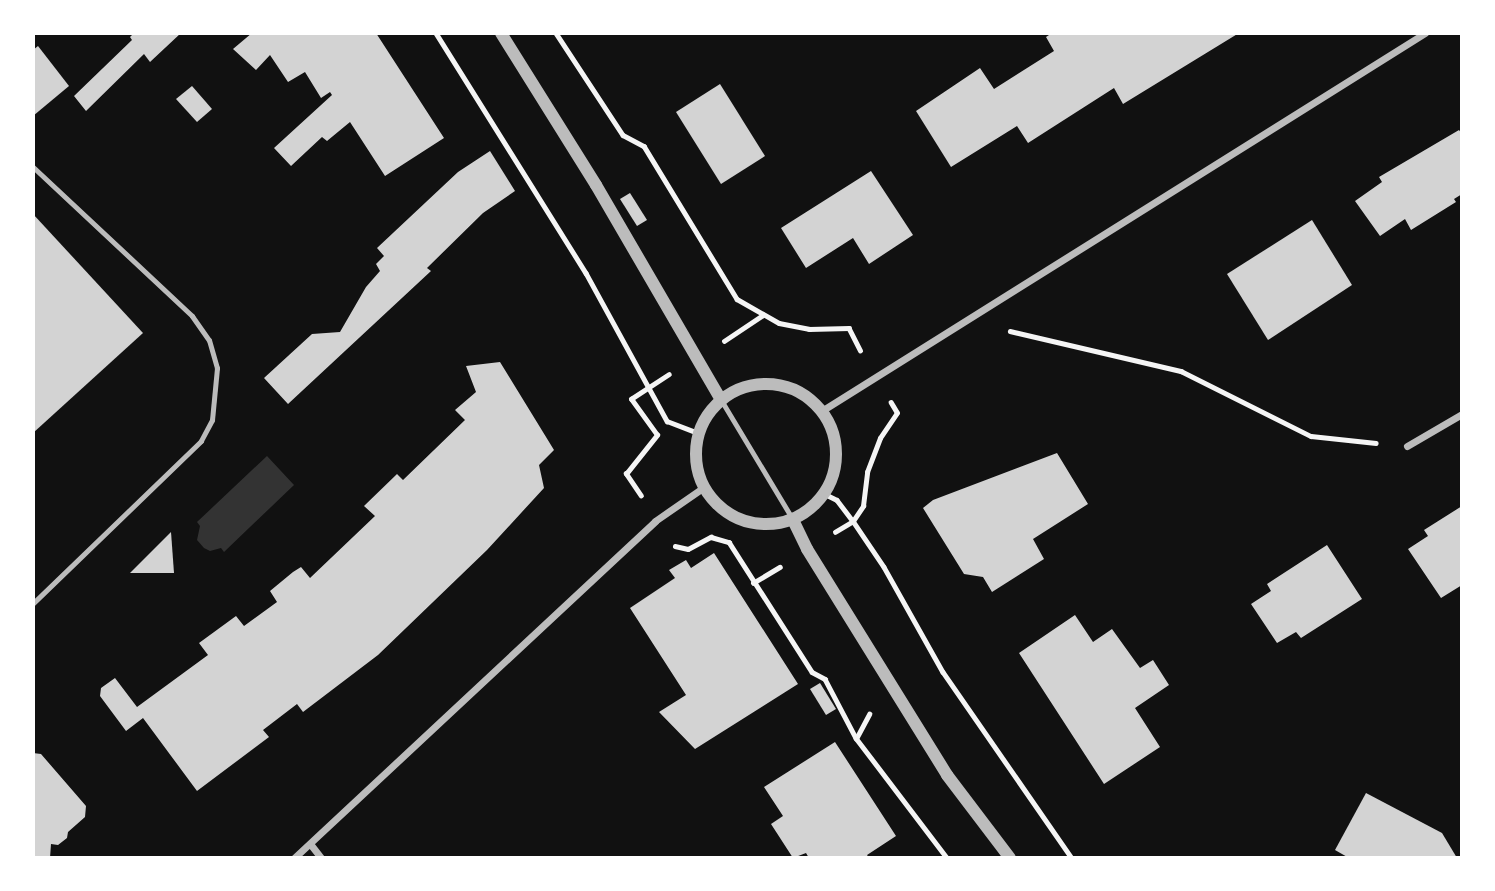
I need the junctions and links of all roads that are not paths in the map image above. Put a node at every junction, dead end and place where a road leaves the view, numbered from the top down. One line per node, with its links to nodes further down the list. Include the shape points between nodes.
1 (501, 33): 4 (street, via 596,185)
2 (1425, 33): 5 (street)
3 (33, 167): 10 (lane, via 192,316 209,340 217,368 212,420 201,441)
4 (720, 400): 5 (street, via 740,388 762,383 785,385); 8 (street, via 699,433 697,470); 9 (lane)
5 (823, 410): 9 (street, via 834,430 835,474 825,494)
6 (1462, 414): 7 (street)
7 (1407, 446)
8 (704, 487): 9 (street, via 732,516 752,523); 11 (street, via 655,521)
9 (793, 520): 14 (street, via 947,775)
10 (33, 603)
11 (311, 845): 12 (street); 13 (street)
12 (295, 858)
13 (321, 858)
14 (1010, 858)

